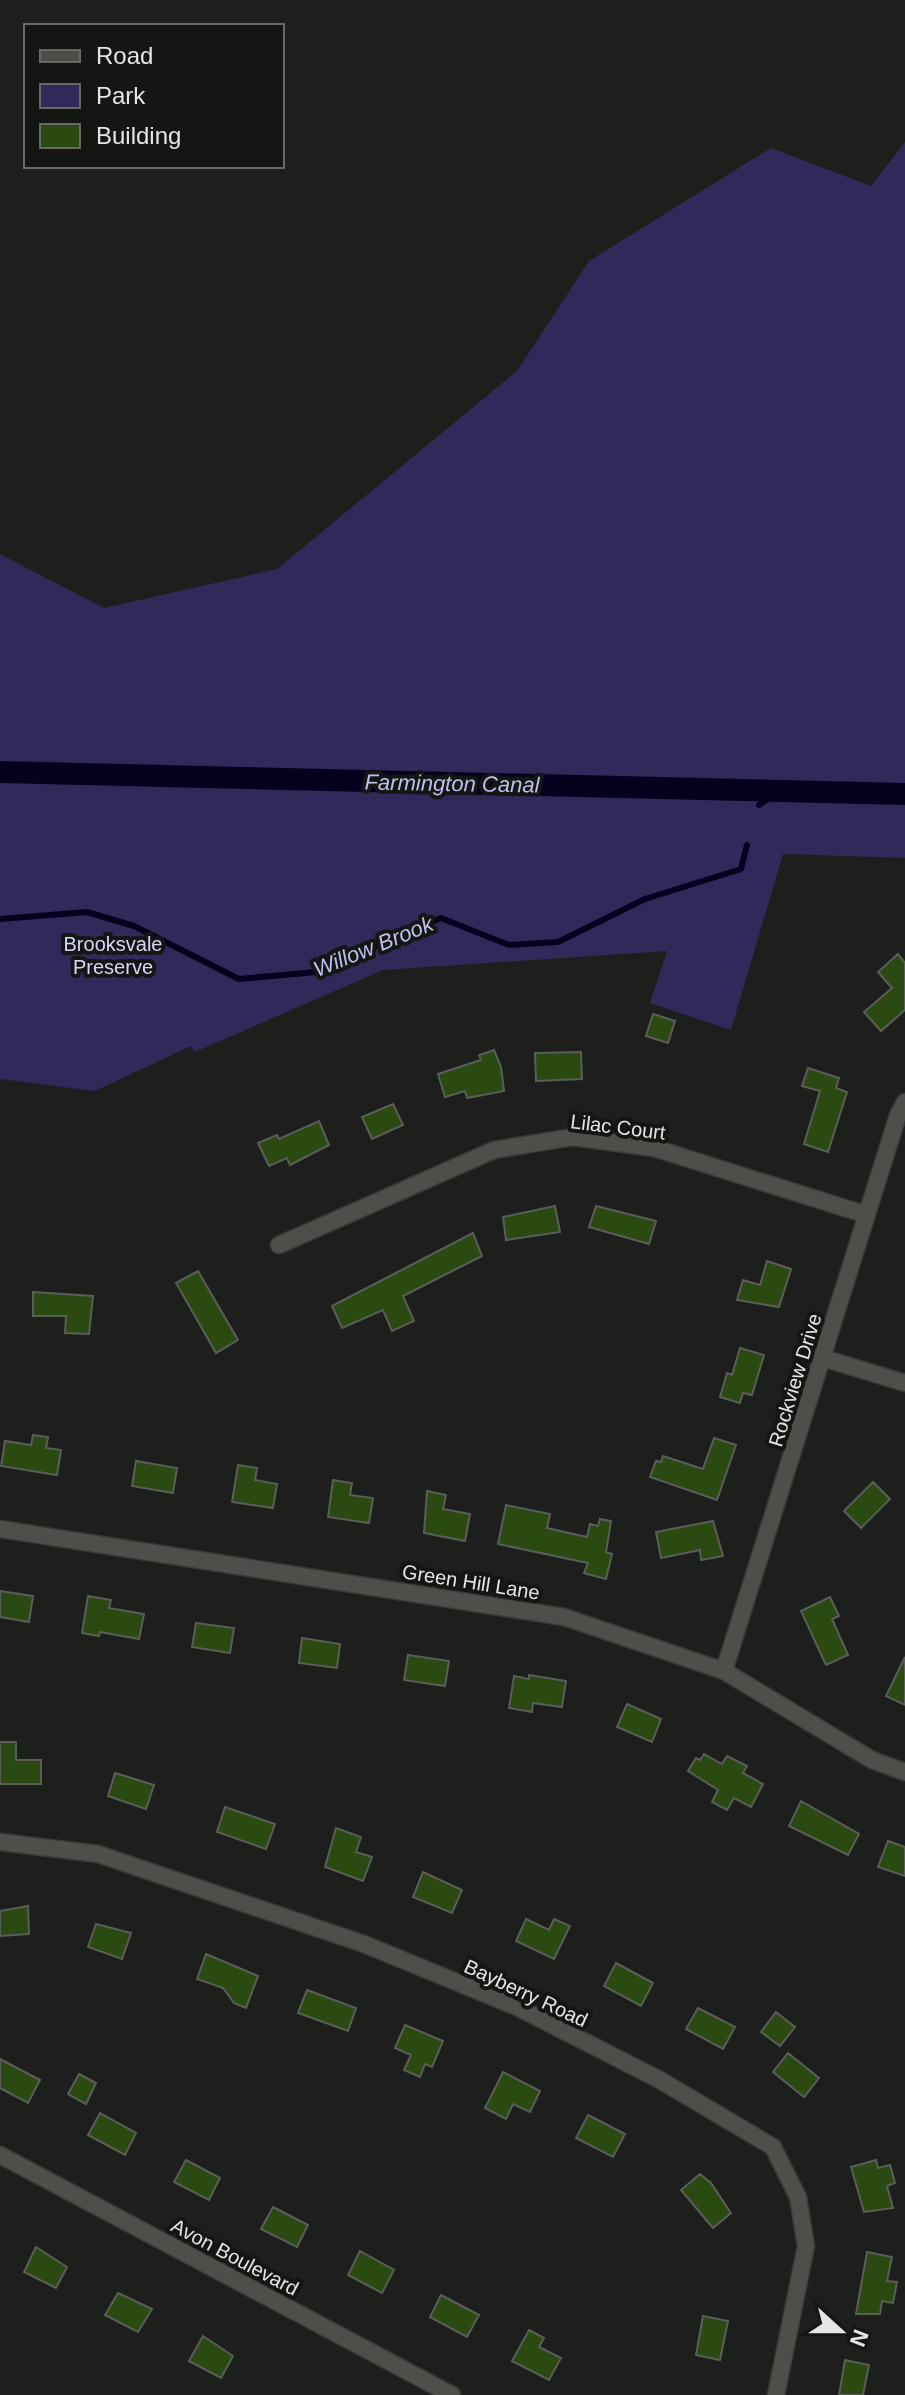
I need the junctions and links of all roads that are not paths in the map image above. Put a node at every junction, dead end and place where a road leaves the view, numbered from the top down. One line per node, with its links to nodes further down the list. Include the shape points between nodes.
1 (905, 1102): 2 (street, Rockview Drive)
2 (867, 1215): 3 (street, Lilac Court, via 654,1148 573,1137 494,1150); 4 (street, Rockview Drive)
3 (279, 1245)
4 (823, 1358): 5 (street); 7 (street, Rockview Drive)
5 (905, 1383)
6 (0, 1529): 7 (street, Green Hill Lane, via 564,1617)
7 (724, 1671): 8 (street, Green Hill Lane, via 872,1760)
8 (905, 1772)
9 (0, 1842): 12 (street, Bayberry Road, via 98,1854 364,1944 517,2007 660,2080 773,2147 798,2197 806,2246)
10 (0, 2155): 11 (street, Avon Boulevard)
11 (452, 2395)
12 (776, 2395)

